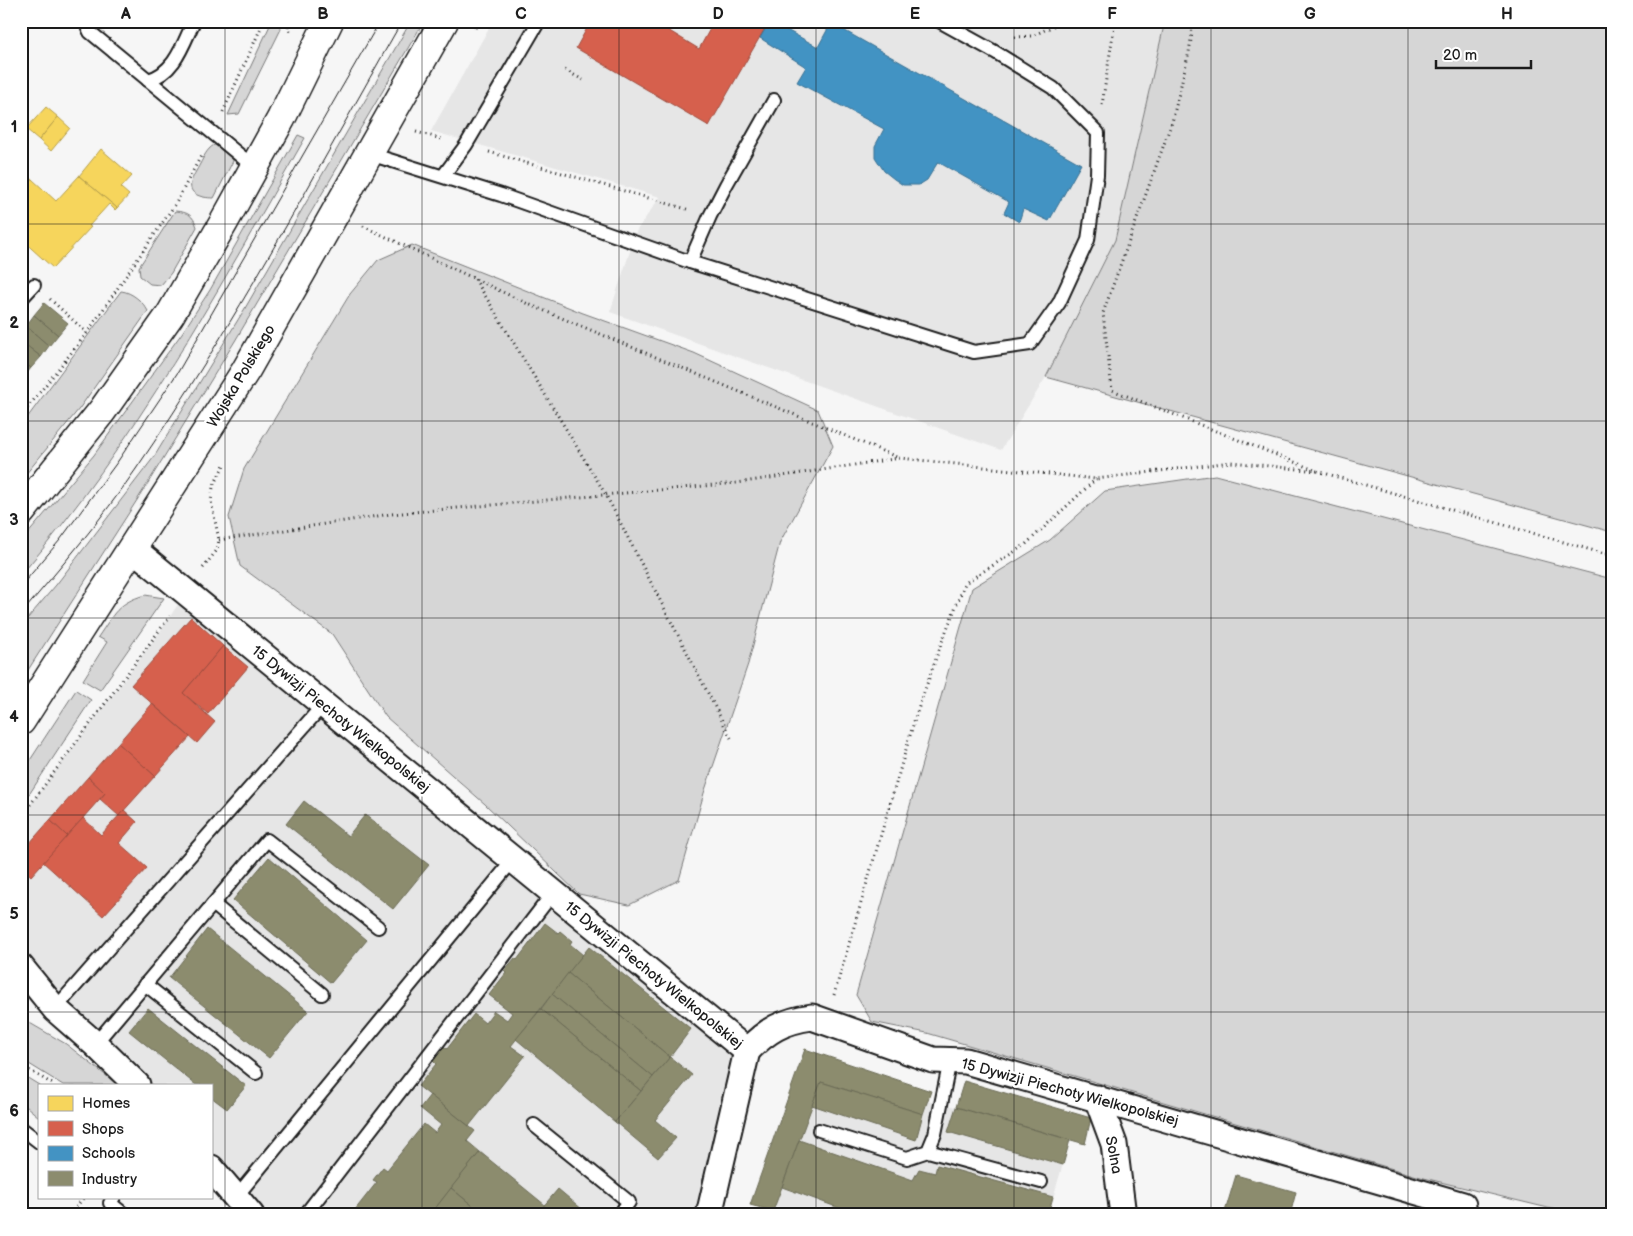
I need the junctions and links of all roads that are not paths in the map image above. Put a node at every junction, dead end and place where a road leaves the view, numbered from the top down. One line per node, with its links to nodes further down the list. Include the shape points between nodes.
1 (85, 21): 7 (lane, via 90,32)
2 (194, 21): 7 (lane, via 174,63 158,77)
3 (329, 21): 10 (street)
4 (444, 21): 9 (street, Wojska Polskiego)
5 (539, 21): 11 (lane, via 466,145)
6 (939, 21): 12 (lane, via 1053,88 1098,133 1097,175 1088,240 1059,303 1030,344 974,352)
7 (148, 80): 10 (lane)
8 (774, 100): 12 (lane, via 710,216)
9 (370, 154): 11 (lane); 16 (street, Wojska Polskiego, via 246,370)
10 (254, 167): 15 (street, via 170,315 102,411)
11 (443, 176): 12 (lane)
12 (690, 262)
13 (34, 285): 14 (lane)
14 (21, 299)
15 (21, 512)
16 (132, 548): 17 (street, 15 Dywizji Piechoty Wielkopolskiej); 18 (street, Wojska Polskiego)
17 (323, 705): 19 (street, 15 Dywizji Piechoty Wielkopolskiej); 27 (lane)
18 (21, 721)
19 (513, 860): 20 (street, 15 Dywizji Piechoty Wielkopolskiej); 42 (lane)
20 (554, 893): 29 (street, 15 Dywizji Piechoty Wielkopolskiej); 45 (lane)
21 (213, 904): 22 (lane, via 267,840); 24 (lane); 26 (lane)
22 (378, 927)
23 (21, 967): 27 (street)
24 (145, 984): 28 (lane); 31 (lane)
25 (21, 992): 27 (street)
26 (322, 994)
27 (55, 1009): 28 (street)
28 (95, 1044): 32 (street)
29 (747, 1051): 30 (street, 15 Dywizji Piechoty Wielkopolskiej, via 775,1027 812,1017 933,1060); 43 (street)
30 (950, 1060): 33 (street, 15 Dywizji Piechoty Wielkopolskiej, via 966,1061); 38 (lane, via 935,1134)
31 (256, 1073)
32 (136, 1084)
33 (1097, 1098): 47 (street, Solna, via 1114,1144); 48 (street, 15 Dywizji Piechoty Wielkopolskiej, via 1463,1205)
34 (534, 1125): 46 (lane, via 629,1202)
35 (21, 1128): 37 (lane)
36 (819, 1130): 38 (lane, via 907,1158)
37 (38, 1141)
38 (928, 1151): 40 (lane)
39 (212, 1169): 42 (street)
40 (1041, 1182)
41 (109, 1199): 44 (lane)
42 (243, 1206)
43 (712, 1214)
44 (125, 1215)
45 (305, 1215)
46 (619, 1215)
47 (1123, 1215)
48 (1463, 1215)

